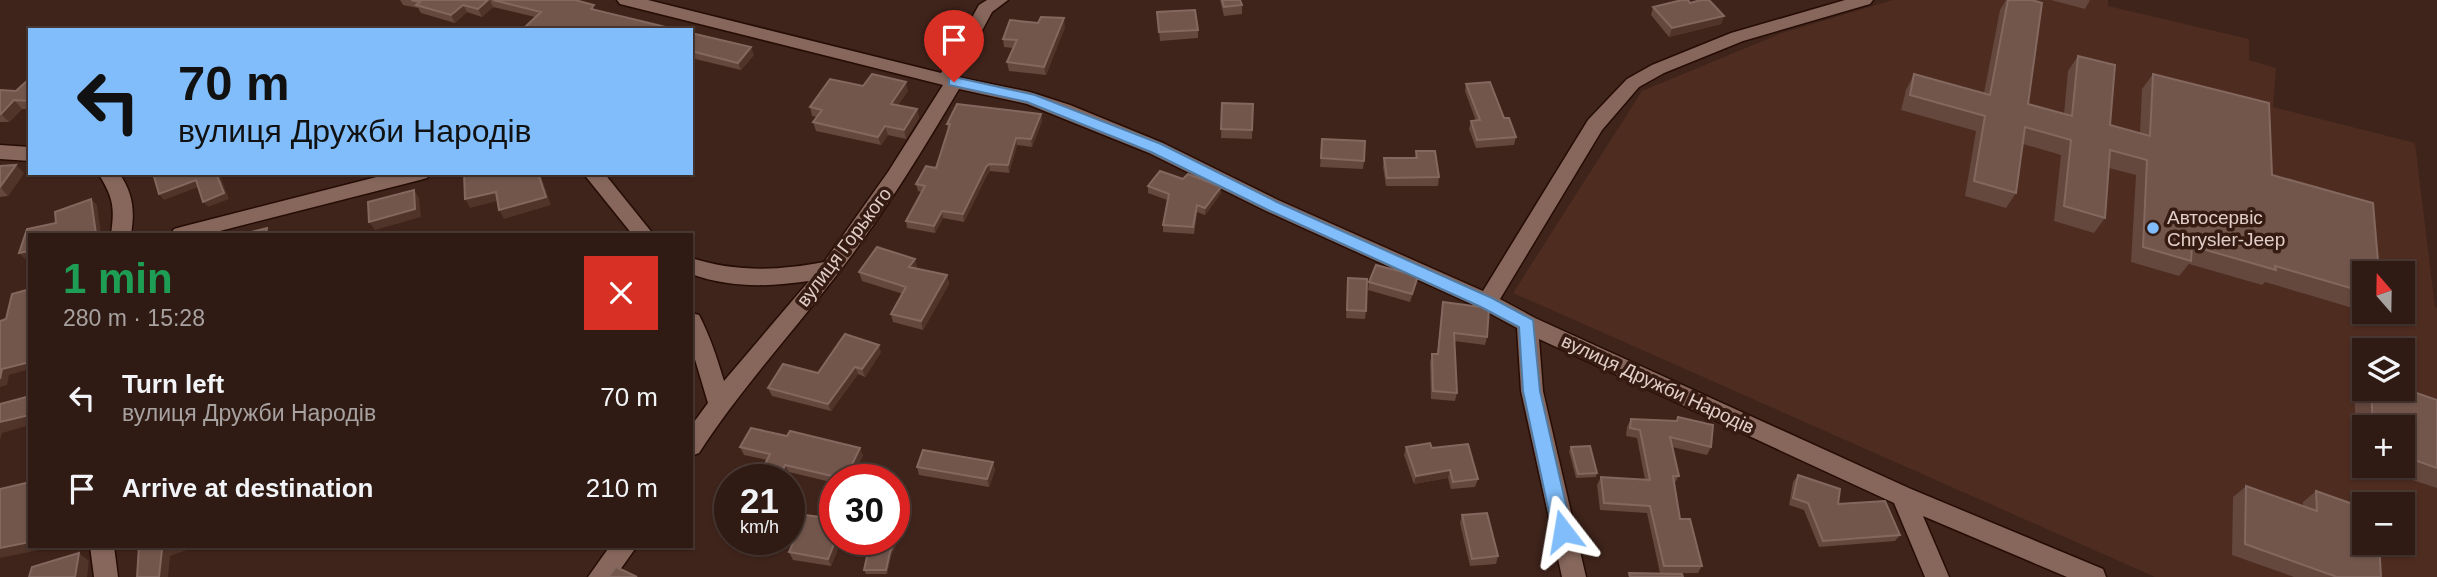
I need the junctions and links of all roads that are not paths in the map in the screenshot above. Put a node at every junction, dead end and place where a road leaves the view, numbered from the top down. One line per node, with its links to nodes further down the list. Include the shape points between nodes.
1 (625, 0): 4 (street, вулиця Дружби Народів)
2 (999, 0): 4 (street, вулиця Горького, via 985,9)
3 (1864, 0): 15 (street, via 1759,29 1633,83 1595,125)
4 (950, 81): 14 (street, вулиця Горького, via 905,167); 15 (street, вулиця Дружби Народів, via 1030,98 1075,114)
5 (0, 152): 6 (street)
6 (28, 154)
7 (110, 175): 10 (street, via 123,197)
8 (411, 175): 11 (street)
9 (595, 175): 12 (street)
10 (121, 233)
11 (185, 233)
12 (642, 233)
13 (693, 267): 14 (street, via 761,279)
14 (830, 269): 18 (street, вулиця Горького)
15 (1487, 302): 16 (street, вулиця Дружби Народів)
16 (1527, 324): 20 (street, вулиця Дружби Народів); 25 (street, via 1532,391)
17 (693, 325): 18 (street)
18 (719, 402): 19 (street, вулиця Горького)
19 (693, 443)
20 (1903, 496): 26 (street); 27 (street, вулиця Дружби Народів)
21 (102, 548): 23 (street)
22 (623, 548): 24 (street)
23 (106, 577)
24 (600, 577)
25 (1574, 577)
26 (1937, 577)
27 (2094, 577)

